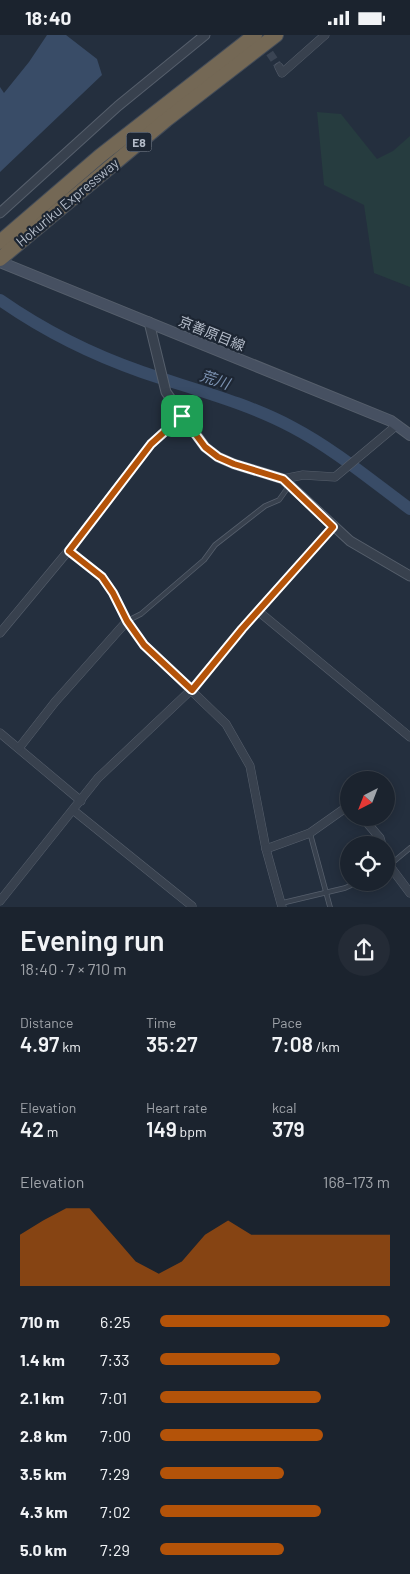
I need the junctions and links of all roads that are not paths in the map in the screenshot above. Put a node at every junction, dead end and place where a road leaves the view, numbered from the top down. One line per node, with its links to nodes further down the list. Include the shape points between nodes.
1 (205, 35): 6 (street, via 118,106)
2 (255, 35): 7 (highway, Hokuriku Expressway / E8, via 100,156)
3 (276, 35): 7 (highway, Hokuriku Expressway / E8)
4 (325, 35): 5 (street, via 282,73)
5 (279, 67)
6 (0, 213)
7 (2, 254): 8 (main road, 京善原目線)
8 (149, 322): 9 (street, via 162,380); 10 (main road, 京善原目線)
9 (182, 416): 12 (street, via 205,447 218,457); 14 (street, via 151,444)
10 (397, 425): 11 (main road, 京善原目線); 12 (street, via 335,477 303,475)
11 (410, 435)
12 (287, 482): 13 (street); 17 (lane, via 279,500 265,506 215,545 204,560 141,614)
13 (333, 527): 15 (street, via 350,541); 16 (street)
14 (69, 551): 17 (street, via 102,577); 18 (street)
15 (410, 576)
16 (258, 611): 19 (street); 21 (street)
17 (127, 621): 19 (street, via 160,662); 22 (street, via 54,702)
18 (0, 633)
19 (192, 690): 23 (street, via 98,778); 30 (street, via 226,724 250,766)
20 (0, 733): 22 (street)
21 (410, 737)
22 (19, 748): 23 (street)
23 (80, 801): 24 (street)
24 (73, 810): 36 (street); 38 (street)
25 (340, 812): 27 (street)
26 (370, 826): 28 (street)
27 (310, 833): 30 (street); 34 (lane)
28 (378, 836)
29 (410, 848): 31 (lane)
30 (266, 849): 37 (street)
31 (395, 859)
32 (395, 875): 35 (street)
33 (340, 888): 34 (lane)
34 (326, 893): 37 (lane); 39 (lane)
35 (410, 893)
36 (0, 901)
37 (282, 905)
38 (192, 906)
39 (330, 907)

